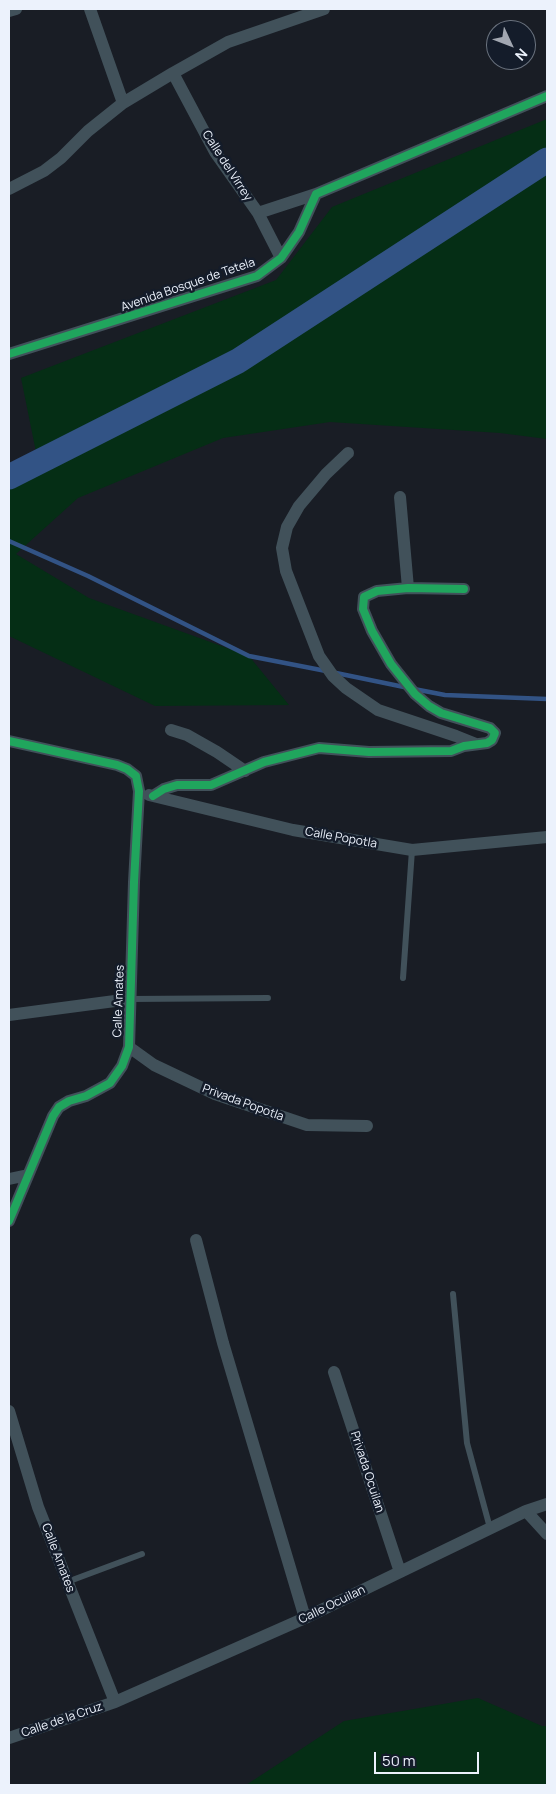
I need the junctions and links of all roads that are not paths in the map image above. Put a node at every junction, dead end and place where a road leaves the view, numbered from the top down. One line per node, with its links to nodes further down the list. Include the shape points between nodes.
1 (16, 9): 4 (street)
2 (90, 9): 8 (street)
3 (324, 9): 5 (street)
4 (9, 11)
5 (287, 14): 6 (street)
6 (173, 73): 8 (street); 11 (street, Calle del Virrey, via 215,152)
7 (547, 96): 10 (street)
8 (123, 103): 9 (street, via 44,171)
9 (9, 189)
10 (316, 194): 11 (street); 12 (street, Avenida Bosque de Tetela, via 299,232)
11 (258, 213): 12 (street, Calle del Virrey)
12 (281, 258): 13 (street, Avenida Bosque de Tetela, via 257,276)
13 (12, 356)
14 (348, 453): 20 (street, via 299,506 287,527 282,548 286,571 319,656 346,688 378,710)
15 (400, 497): 16 (street)
16 (408, 588): 17 (street); 20 (street, via 377,591 364,597 365,617 391,664 415,694 441,713 494,731 492,740)
17 (464, 589)
18 (171, 730): 21 (street, via 187,735)
19 (9, 741): 22 (street, Calle Amates, via 117,765 136,776)
20 (476, 744): 21 (street, via 451,751 369,752 319,748 264,762)
21 (245, 771): 23 (street, via 211,785 177,785)
22 (139, 791): 23 (street, Calle Popotla); 28 (street, Calle Amates)
23 (153, 796): 25 (street, Calle Popotla, via 294,830)
24 (547, 837): 25 (street, Calle Popotla)
25 (412, 850): 26 (lane)
26 (403, 978)
27 (268, 998): 28 (lane)
28 (130, 999): 29 (street); 30 (street, Calle Amates)
29 (9, 1014)
30 (129, 1047): 31 (street, Privada Popotla, via 154,1064 214,1094 307,1125); 32 (street, Calle Amates, via 122,1066 110,1083 60,1107 53,1116)
31 (367, 1126)
32 (28, 1175): 33 (street); 34 (street, Calle Amates)
33 (9, 1179)
34 (9, 1221)
35 (196, 1240): 46 (street, via 223,1343)
36 (453, 1294): 41 (lane, via 468,1443)
37 (334, 1372): 44 (street, Privada Ocuilan)
38 (9, 1411): 45 (street, Calle Amates, via 38,1507)
39 (547, 1504): 40 (street, Calle Ocuilan)
40 (526, 1511): 41 (street, Calle Ocuilan); 42 (street)
41 (490, 1528): 44 (street, Calle Ocuilan)
42 (547, 1534)
43 (142, 1554): 45 (lane)
44 (400, 1572): 46 (street, Calle Ocuilan)
45 (67, 1582): 47 (street, Calle Amates)
46 (305, 1618): 47 (street, Calle Ocuilan)
47 (115, 1702): 48 (street, Calle de la Cruz)
48 (9, 1738)

